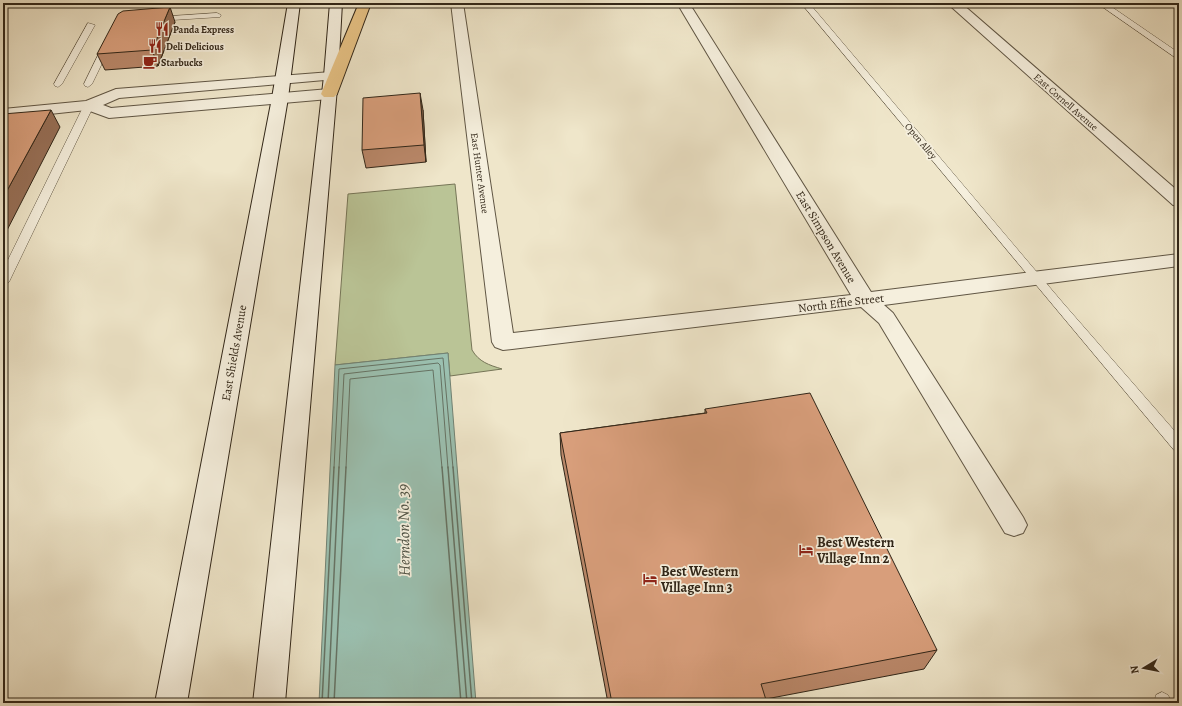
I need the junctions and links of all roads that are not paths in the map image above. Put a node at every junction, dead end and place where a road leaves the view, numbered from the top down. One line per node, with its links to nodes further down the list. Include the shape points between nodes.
1 (294, 3): 17 (street, East Shields Avenue)
2 (336, 3): 16 (street)
3 (365, 3): 16 (highway)
4 (457, 3): 25 (street, East Hunter Avenue)
5 (683, 3): 24 (street, East Simpson Avenue)
6 (805, 3): 22 (lane, Open Alley)
7 (953, 3): 20 (street, East Cornell Avenue)
8 (1101, 3): 13 (lane)
9 (217, 14): 10 (lane)
10 (150, 20)
11 (91, 25): 14 (lane)
12 (112, 36): 15 (lane)
13 (1179, 57)
14 (58, 84)
15 (88, 84)
16 (330, 85): 17 (street); 29 (street)
17 (281, 89): 18 (street, via 109,113); 28 (street, East Shields Avenue)
18 (89, 105): 19 (street); 23 (lane)
19 (3, 114)
20 (1179, 201)
21 (1179, 260): 22 (street, North Effie Street)
22 (1037, 278): 24 (street, North Effie Street); 26 (lane, Open Alley)
23 (3, 282)
24 (865, 300): 25 (street, North Effie Street); 27 (street, East Simpson Avenue, via 886,318)
25 (504, 342)
26 (1179, 446)
27 (1014, 525)
28 (171, 703)
29 (269, 703)

